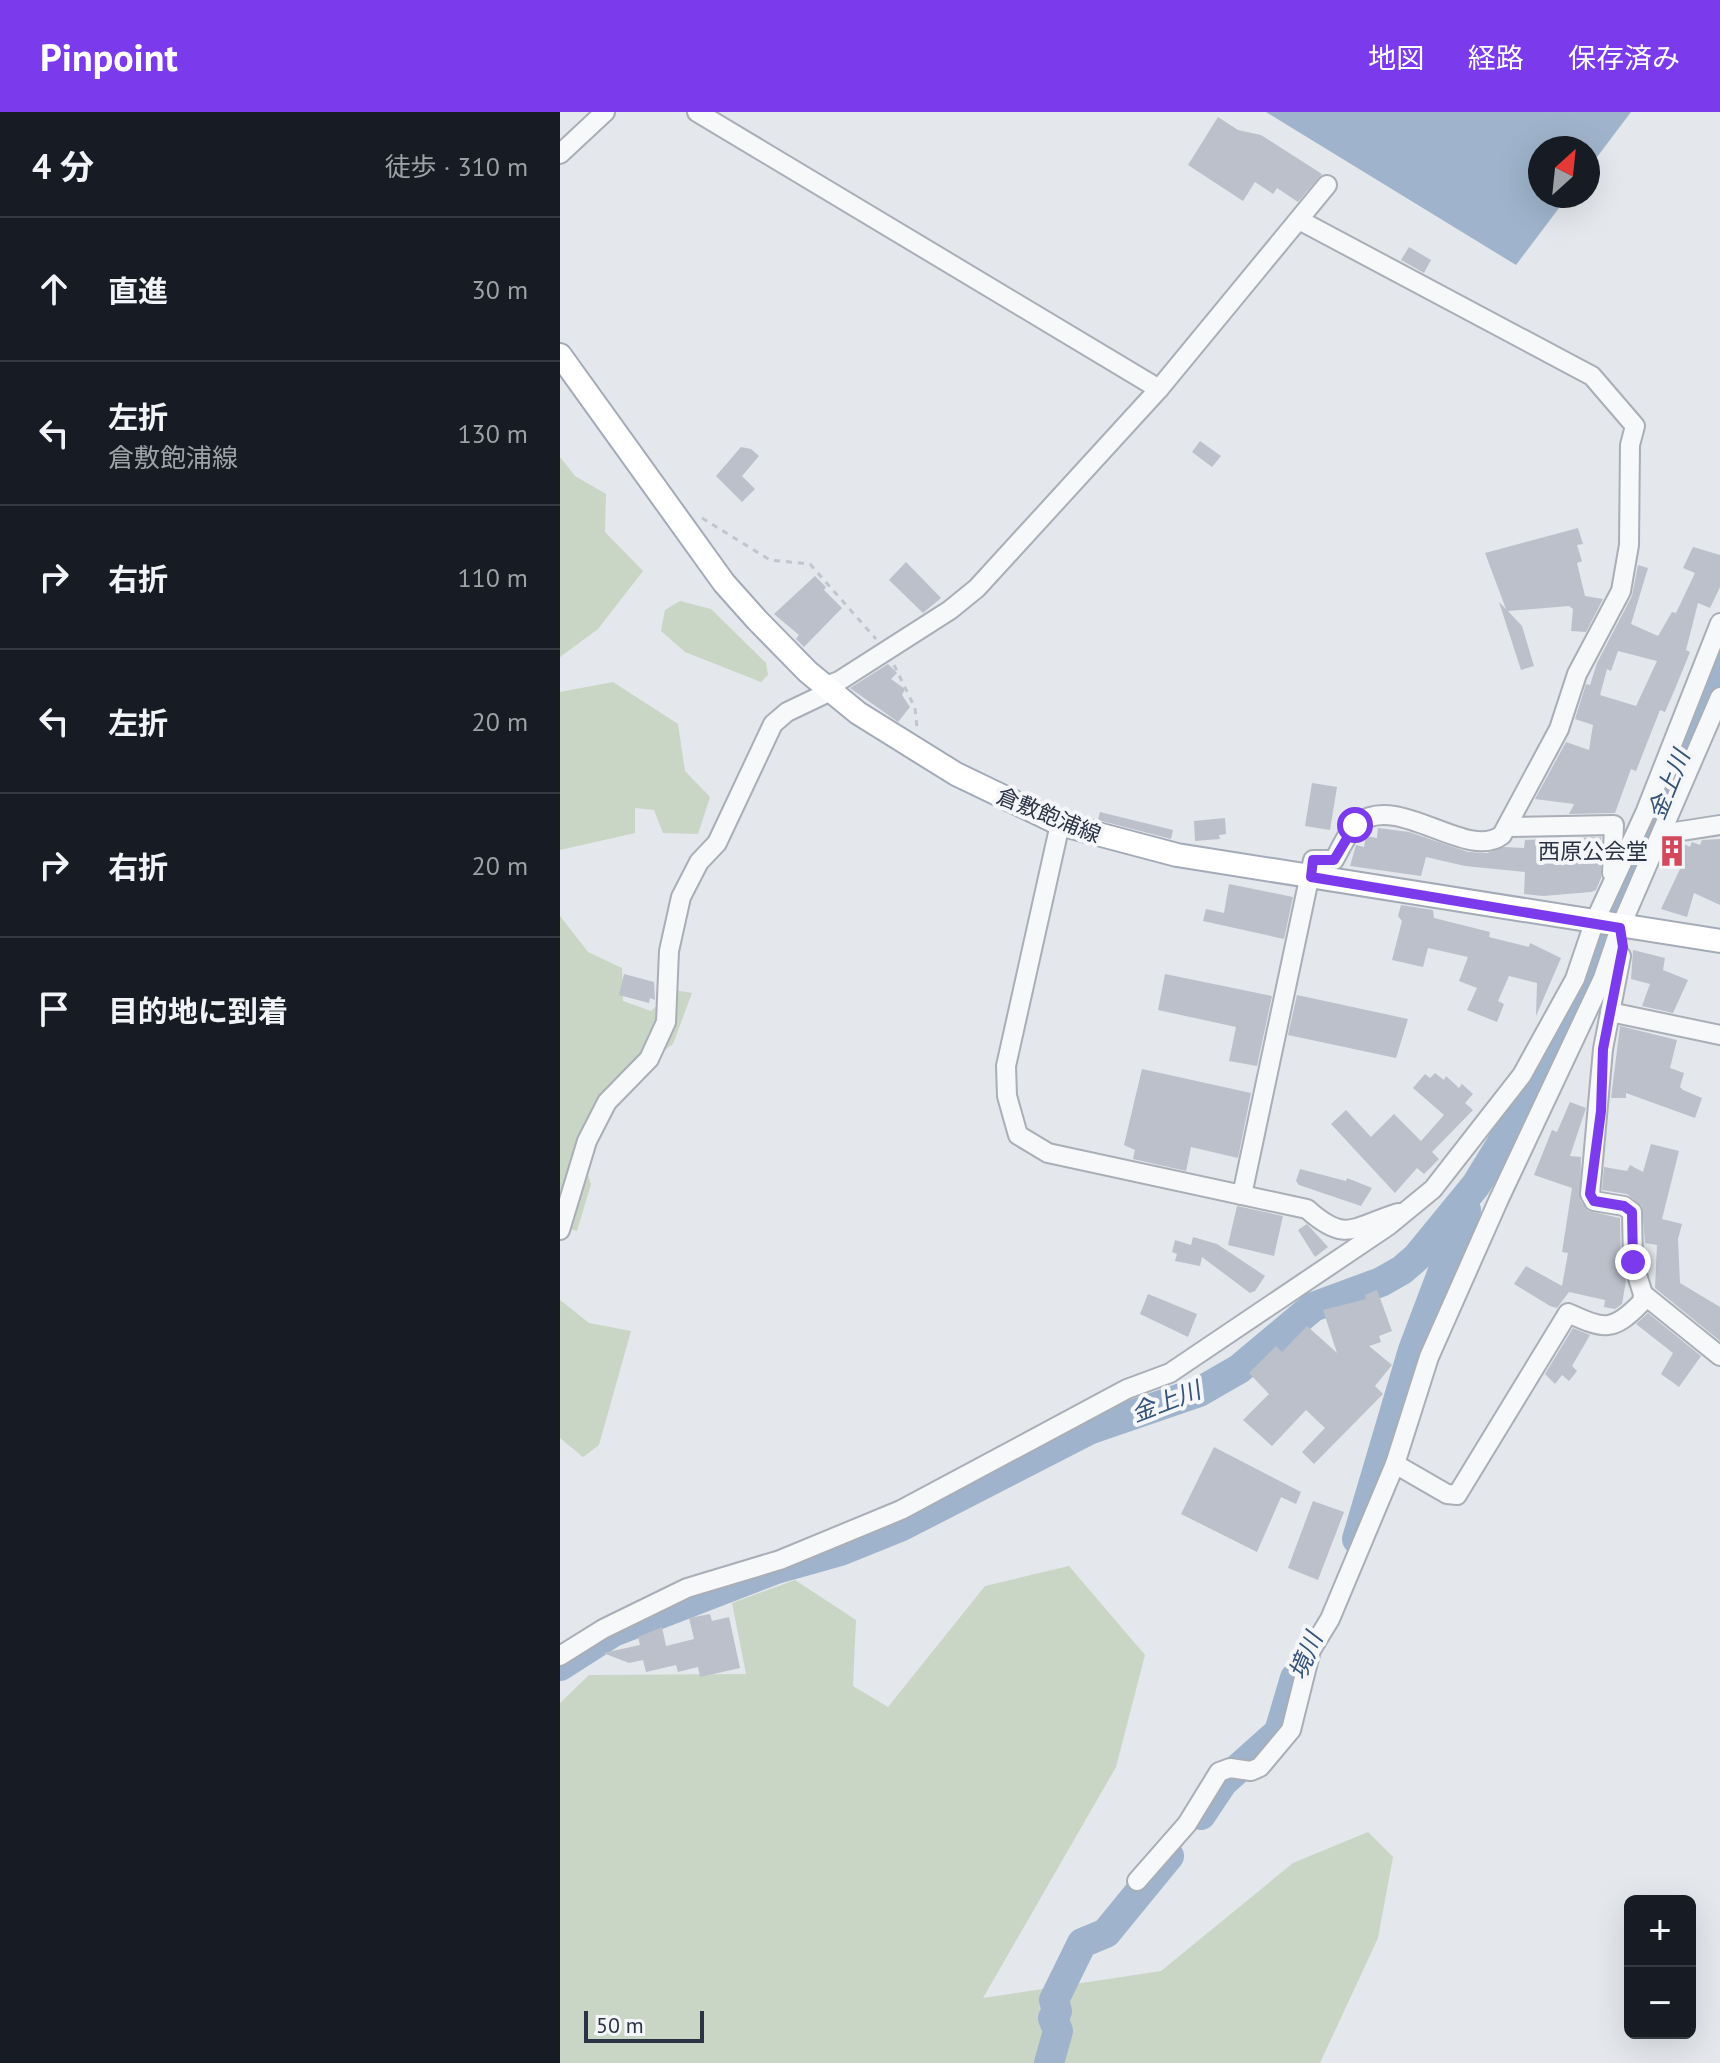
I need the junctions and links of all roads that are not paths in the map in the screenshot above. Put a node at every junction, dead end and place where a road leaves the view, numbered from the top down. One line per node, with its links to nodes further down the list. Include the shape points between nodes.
1 (605, 112): 3 (street)
2 (697, 112): 7 (street)
3 (560, 154)
4 (1327, 185): 5 (street)
5 (1301, 221): 7 (street); 13 (street, via 1592,376 1635,426 1630,445 1629,545 1621,591 1577,674 1559,729)
6 (560, 355): 9 (main road, 倉敷飽浦線, via 724,583)
7 (1159, 389): 9 (street, via 977,588)
8 (1720, 623): 16 (street, via 1645,813)
9 (829, 688): 11 (main road, 倉敷飽浦線, via 919,752); 24 (street, via 773,724 717,843 699,862 681,897 669,951 666,1022 649,1059 600,1115)
10 (1720, 697): 14 (street)
11 (1060, 824): 15 (main road, 倉敷飽浦線, via 1177,855); 22 (street, via 1006,1066 1007,1096 1018,1135 1048,1153)
12 (1720, 825): 14 (street)
13 (1509, 827): 15 (street, via 1496,840 1482,843 1418,821 1366,818 1355,825 1334,860 1313,860); 16 (street, via 1614,825)
14 (1662, 834): 18 (street)
15 (1311, 877): 17 (main road, 倉敷飽浦線); 22 (street)
16 (1611, 884): 17 (street)
17 (1594, 923): 18 (main road, 倉敷飽浦線); 23 (street, via 1575,979 1522,1075 1444,1179)
18 (1620, 933): 19 (main road, 倉敷飽浦線); 20 (street, via 1623,947); 27 (street, via 1429,1357)
19 (1720, 941)
20 (1610, 1012): 21 (street); 25 (street, via 1590,1194 1594,1201 1632,1212 1633,1262)
21 (1720, 1035)
22 (1242, 1195): 23 (street, via 1307,1209 1343,1232)
23 (1404, 1211): 28 (street, via 1170,1373 1127,1389 889,1515 780,1560 687,1588)
24 (560, 1230)
25 (1643, 1294): 26 (street); 27 (street, via 1635,1310 1606,1328 1568,1313 1457,1495)
26 (1720, 1356)
27 (1395, 1464): 29 (street, via 1330,1619 1311,1650 1291,1730 1260,1767 1219,1772 1187,1824)
28 (560, 1656)
29 (1137, 1881)

